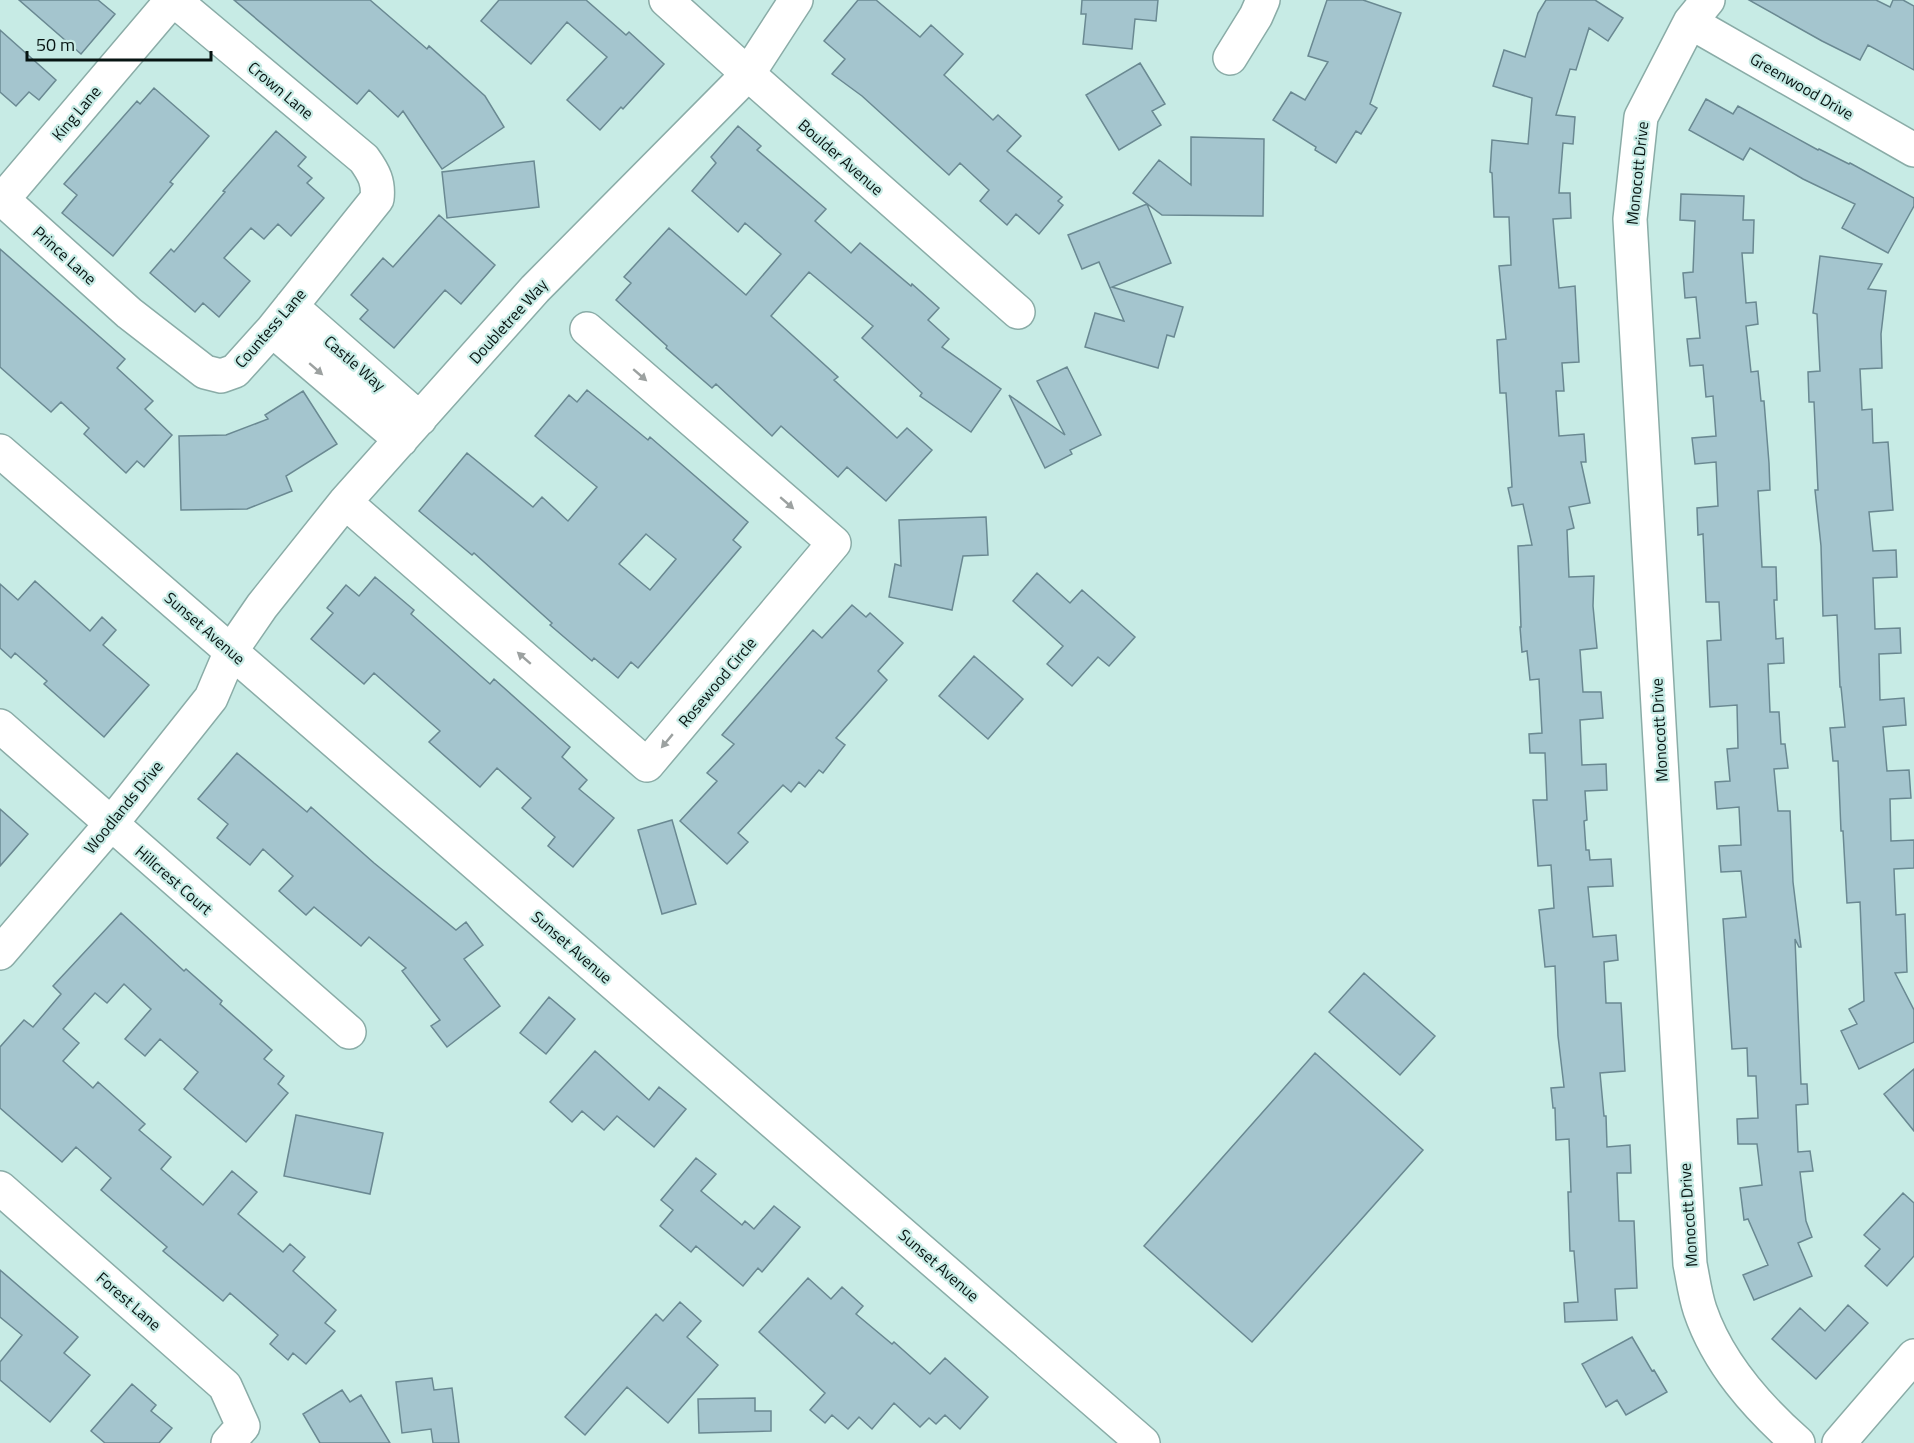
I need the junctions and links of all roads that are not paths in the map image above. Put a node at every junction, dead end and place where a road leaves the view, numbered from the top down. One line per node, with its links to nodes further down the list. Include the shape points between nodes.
1 (173, 0): 9 (street, Crown Lane, via 364,159); 10 (street, King Lane)
2 (666, 0): 7 (street, Boulder Avenue)
3 (796, 0): 7 (street, Doubletree Way)
4 (1263, 0): 6 (street)
5 (1699, 11): 8 (street, Greenwood Drive); 27 (street, Monocott Drive, via 1641,117 1630,219 1689,1264 1700,1309 1723,1362 1756,1403)
6 (1230, 58)
7 (748, 74): 11 (street, Boulder Avenue); 15 (street, Doubletree Way, via 535,289)
8 (1914, 150)
9 (379, 186): 13 (street, Countess Lane, via 377,199)
10 (2, 198): 12 (street, Prince Lane)
11 (1018, 312)
12 (129, 313): 13 (street, Countess Lane, via 205,372 221,376 235,371)
13 (281, 318): 15 (street, Castle Way)
14 (592, 333): 17 (street, Rosewood Circle, one-way to 17, via 834,543 647,765)
15 (411, 430): 17 (street, Doubletree Way)
16 (0, 451): 18 (street, Sunset Avenue)
17 (345, 502): 18 (street, Doubletree Way)
18 (231, 651): 20 (street, Woodlands Drive, via 211,698); 26 (street, Sunset Avenue)
19 (0, 726): 20 (street, Hillcrest Court)
20 (111, 824): 21 (street, Woodlands Drive); 22 (street, Hillcrest Court)
21 (0, 953)
22 (349, 1032)
23 (0, 1188): 25 (street, Forest Lane, via 225,1386)
24 (1914, 1356): 28 (street)
25 (235, 1434)
26 (1143, 1443)
27 (1798, 1443)
28 (1839, 1443)

